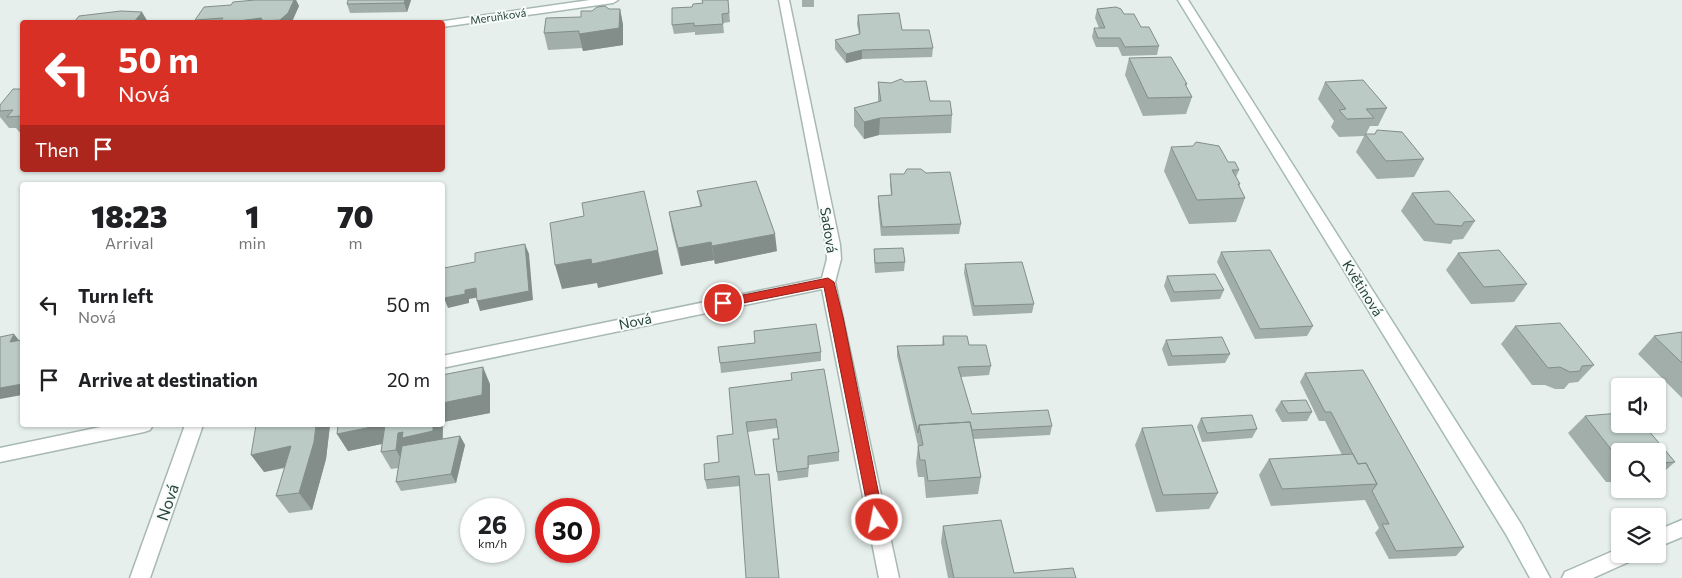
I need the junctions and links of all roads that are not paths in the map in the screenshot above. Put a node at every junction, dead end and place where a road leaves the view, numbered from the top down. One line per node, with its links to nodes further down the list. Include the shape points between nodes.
1 (613, 0): 4 (street, Meruňková)
2 (784, 0): 5 (street, Sadová, via 833,245 834,259)
3 (1183, 0): 15 (street, Květinová, via 1514,530)
4 (445, 24)
5 (828, 282): 6 (street, Nová); 14 (street, Sadová)
6 (445, 361)
7 (134, 427): 9 (street)
8 (193, 427): 13 (street, Nová)
9 (0, 455)
10 (1682, 528): 11 (street)
11 (1666, 536)
12 (1611, 561): 16 (street)
13 (140, 578)
14 (889, 578)
15 (1540, 578)
16 (1572, 578)

